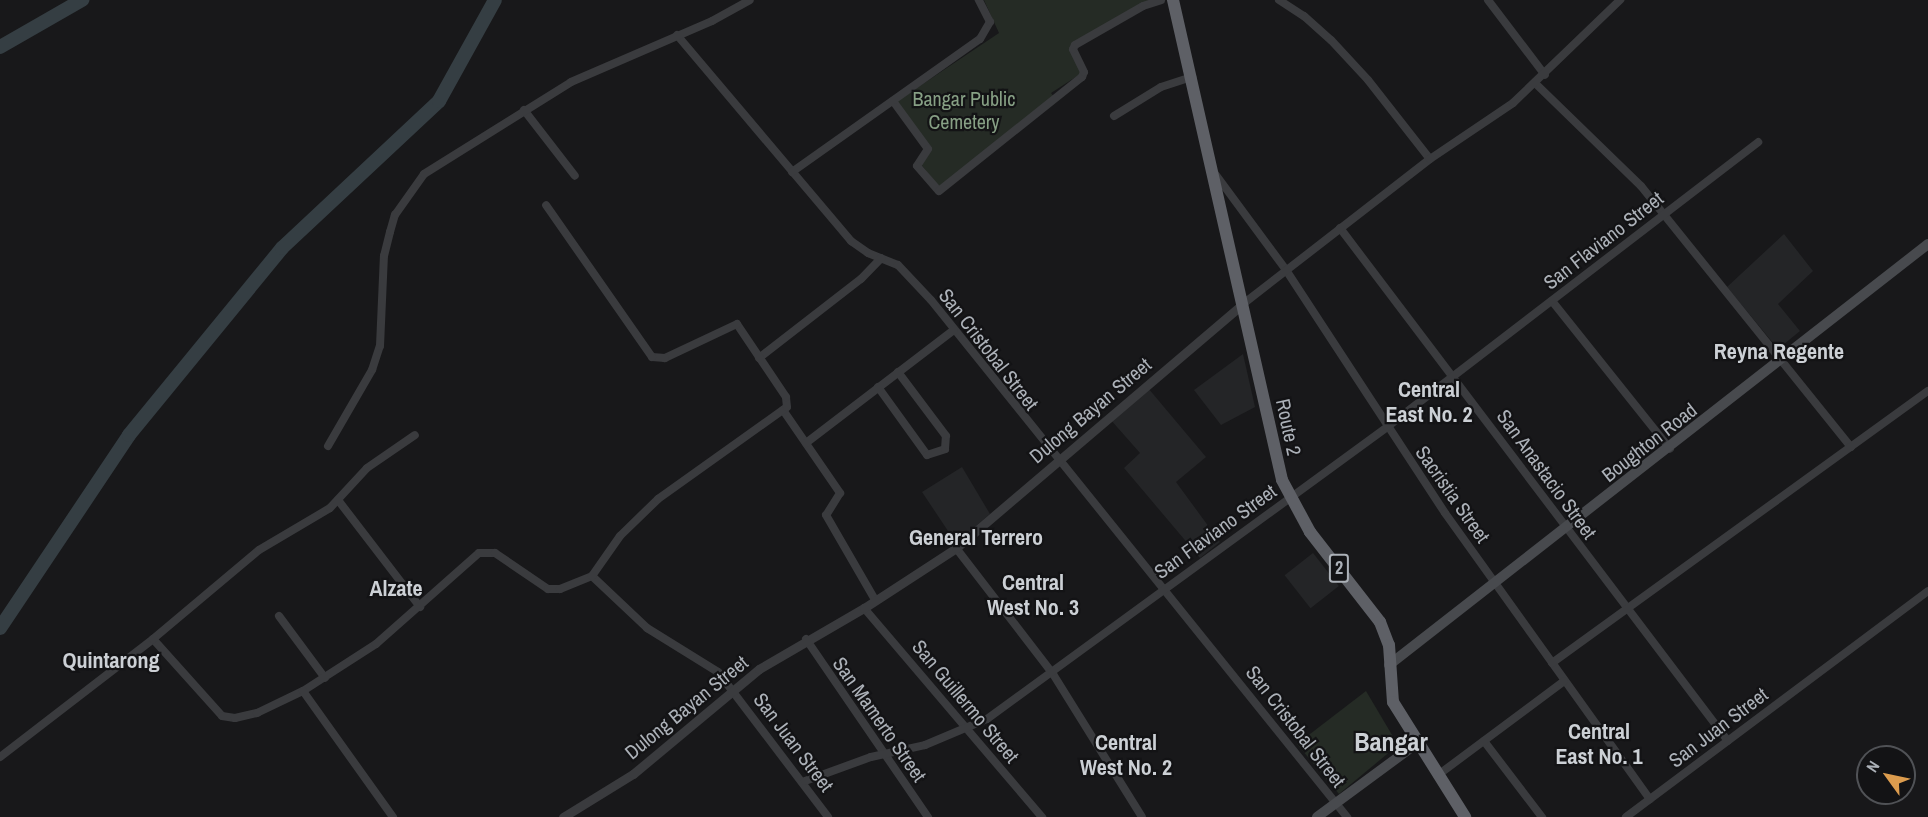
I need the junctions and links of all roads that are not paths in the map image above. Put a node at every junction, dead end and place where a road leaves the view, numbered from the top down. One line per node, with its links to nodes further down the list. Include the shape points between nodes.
1 (750, 0): 8 (street)
2 (979, 0): 12 (street, via 990,22 986,33)
3 (1161, 0): 12 (street, via 1143,6 1075,45 1073,49 1084,72 1082,77 939,191 917,166 928,149)
4 (1173, 0): 10 (highway, Route 2 / 2)
5 (1279, 0): 16 (street, via 1331,40)
6 (1488, 0): 9 (street)
7 (1620, 0): 9 (street, Dulong Bayan Street)
8 (677, 35): 13 (street, via 571,82); 17 (street, San Cristobal Street)
9 (1545, 75): 11 (street, Dulong Bayan Street)
10 (1192, 77): 14 (street, via 1161,87); 18 (highway, Route 2 / 2)
11 (1535, 83): 16 (street, Dulong Bayan Street, via 1513,103); 21 (street, via 1573,124 1628,171)
12 (893, 101): 17 (street)
13 (524, 110): 19 (street, via 555,145); 39 (street, via 435,164 395,215 384,256 380,346 357,401)
14 (1114, 116)
15 (1758, 142): 21 (street, San Flaviano Street)
16 (1430, 159): 22 (street, Dulong Bayan Street)
17 (792, 172): 24 (street, San Cristobal Street, via 851,242)
18 (1215, 174): 25 (street, Sacristia Street); 27 (highway, Route 2 / 2)
19 (575, 176)
20 (546, 205): 29 (street, via 652,357 665,358 736,323)
21 (1663, 214): 26 (street, San Flaviano Street); 30 (street)
22 (1340, 228): 25 (street, Dulong Bayan Street); 32 (street, San Anastacio Street)
23 (1928, 244): 30 (main road, Boughton Road)
24 (881, 258): 28 (street, San Cristobal Street, via 905,271); 29 (street, via 861,279)
25 (1286, 270): 27 (street, Dulong Bayan Street); 36 (street, Sacristia Street)
26 (1552, 301): 32 (street, San Flaviano Street); 41 (street)
27 (1243, 304): 42 (street, Dulong Bayan Street); 43 (highway, Route 2 / 2, via 1275,454)
28 (954, 330): 31 (street); 42 (street, San Cristobal Street)
29 (759, 358): 35 (street, via 786,397 789,404)
30 (1783, 360): 40 (street); 41 (main road, Boughton Road)
31 (898, 372): 33 (street); 33 (street, via 946,436 948,444 940,452 931,456 925,453)
32 (1454, 375): 36 (street, San Flaviano Street); 45 (street, San Anastacio Street)
33 (878, 387): 38 (street)
34 (1928, 391): 40 (street)
35 (783, 410): 38 (street); 47 (street, via 658,499 620,536)
36 (1387, 427): 43 (street, San Flaviano Street); 48 (street, Sacristia Street)
37 (415, 435): 44 (street, via 367,468)
38 (806, 443): 51 (street, via 840,493 826,515)
39 (328, 446)
40 (1851, 447): 54 (street)
41 (1670, 449): 45 (main road, Boughton Road)
42 (1057, 461): 46 (street, Dulong Bayan Street); 49 (street, San Cristobal Street)
43 (1289, 498): 49 (street, San Flaviano Street); 59 (highway, Route 2 / 2, via 1310,532 1380,622 1389,645)
44 (338, 500): 52 (street); 56 (street, via 259,550)
45 (1566, 529): 48 (main road, Boughton Road); 54 (street, San Anastacio Street)
46 (956, 548): 51 (street, Dulong Bayan Street); 60 (street)
47 (592, 576): 52 (street, via 560,589 548,589 486,551 479,553); 63 (street, San Juan Street, via 646,628 699,658)
48 (1496, 583): 58 (street, Sacristia Street); 59 (main road, Boughton Road)
49 (1164, 588): 60 (street, San Flaviano Street); 74 (street, San Cristobal Street)
50 (1928, 591): 67 (street, San Juan Street)
51 (875, 600): 53 (street, Dulong Bayan Street)
52 (420, 607): 61 (street, via 376,644)
53 (864, 608): 57 (street, Dulong Bayan Street); 65 (street, San Guillermo Street)
54 (1629, 610): 58 (street); 67 (street, San Anastacio Street)
55 (279, 616): 61 (street)
56 (153, 639): 64 (street, via 222,716 249,715); 70 (street)
57 (806, 639): 63 (street, Dulong Bayan Street); 69 (street, San Mamerto Street)
58 (1552, 663): 62 (street, Sacristia Street)
59 (1389, 665): 68 (highway, Route 2 / 2, via 1393,702)
60 (1053, 674): 65 (street, San Flaviano Street); 80 (street)
61 (325, 678): 64 (street)
62 (1564, 681): 66 (street); 73 (street, Sacristia Street)
63 (732, 687): 72 (street, San Juan Street); 76 (street, Dulong Bayan Street, via 633,774)
64 (303, 691): 75 (street)
65 (969, 729): 69 (street, San Flaviano Street); 79 (street, San Guillermo Street)
66 (1485, 741): 71 (street); 84 (street)
67 (1728, 741): 73 (street, San Juan Street)
68 (1416, 744): 71 (highway, Route 2 / 2); 74 (main road)
69 (884, 754): 72 (street, San Flaviano Street); 78 (street, San Mamerto Street)
70 (0, 757)
71 (1438, 775): 83 (highway, Route 2 / 2)
72 (805, 781): 77 (street, San Juan Street)
73 (1650, 799): 85 (street, San Juan Street)
74 (1335, 801): 81 (main road); 82 (street, San Cristobal Street)
75 (393, 817)
76 (563, 817)
77 (828, 817)
78 (928, 817)
79 (1042, 817)
80 (1142, 817)
81 (1317, 817)
82 (1347, 817)
83 (1465, 817)
84 (1542, 817)
85 (1626, 817)

